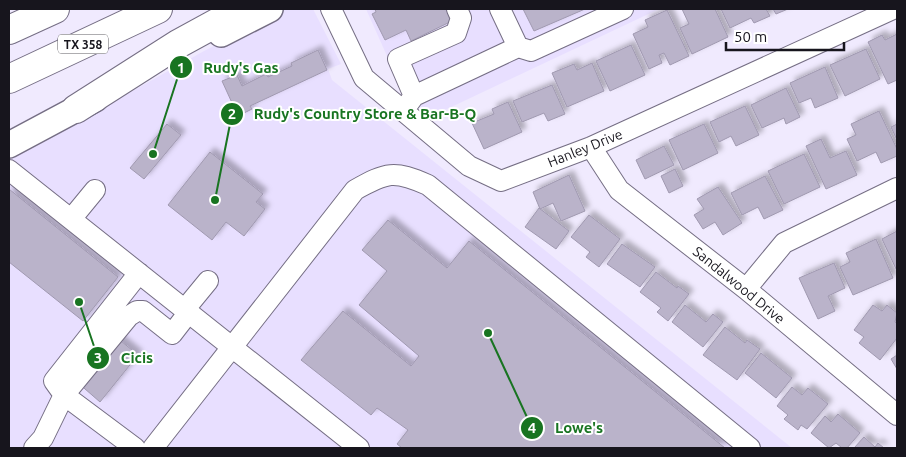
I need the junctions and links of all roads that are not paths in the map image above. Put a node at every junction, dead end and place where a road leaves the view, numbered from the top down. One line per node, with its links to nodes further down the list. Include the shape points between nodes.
1 (55, 9): 10 (highway)
2 (158, 9): 12 (highway, TX 358)
3 (242, 9): 14 (highway, via 178,44)
4 (270, 9): 14 (main road)
5 (331, 9): 13 (street, Hanley Drive, via 364,78)
6 (457, 9): 13 (street, via 462,18 456,33 398,59)
7 (500, 9): 11 (street)
8 (623, 9): 11 (street, via 532,51)
9 (894, 9): 16 (street, Hanley Drive)
10 (9, 30)
11 (518, 47): 13 (street)
12 (9, 78)
13 (409, 103): 16 (street, Hanley Drive, via 469,166 502,180)
14 (76, 108): 15 (main road)
15 (9, 145)
16 (592, 148): 23 (street, Sandalwood Drive, via 619,190)
17 (9, 170): 20 (street)
18 (897, 188): 23 (street, via 784,243)
19 (95, 190): 20 (street)
20 (72, 218): 21 (street)
21 (139, 273): 24 (street); 26 (street, via 54,381)
22 (208, 281): 24 (street)
23 (746, 289): 27 (street, Sandalwood Drive)
24 (187, 311): 25 (street); 26 (street, via 172,334 143,311 129,316)
25 (232, 346): 30 (street); 31 (street); 32 (street, via 356,190 380,176 404,174 428,185)
26 (64, 395): 28 (street, via 43,438); 29 (street)
27 (897, 415)
28 (34, 448)
29 (135, 448)
30 (153, 448)
31 (360, 448)
32 (750, 448)

